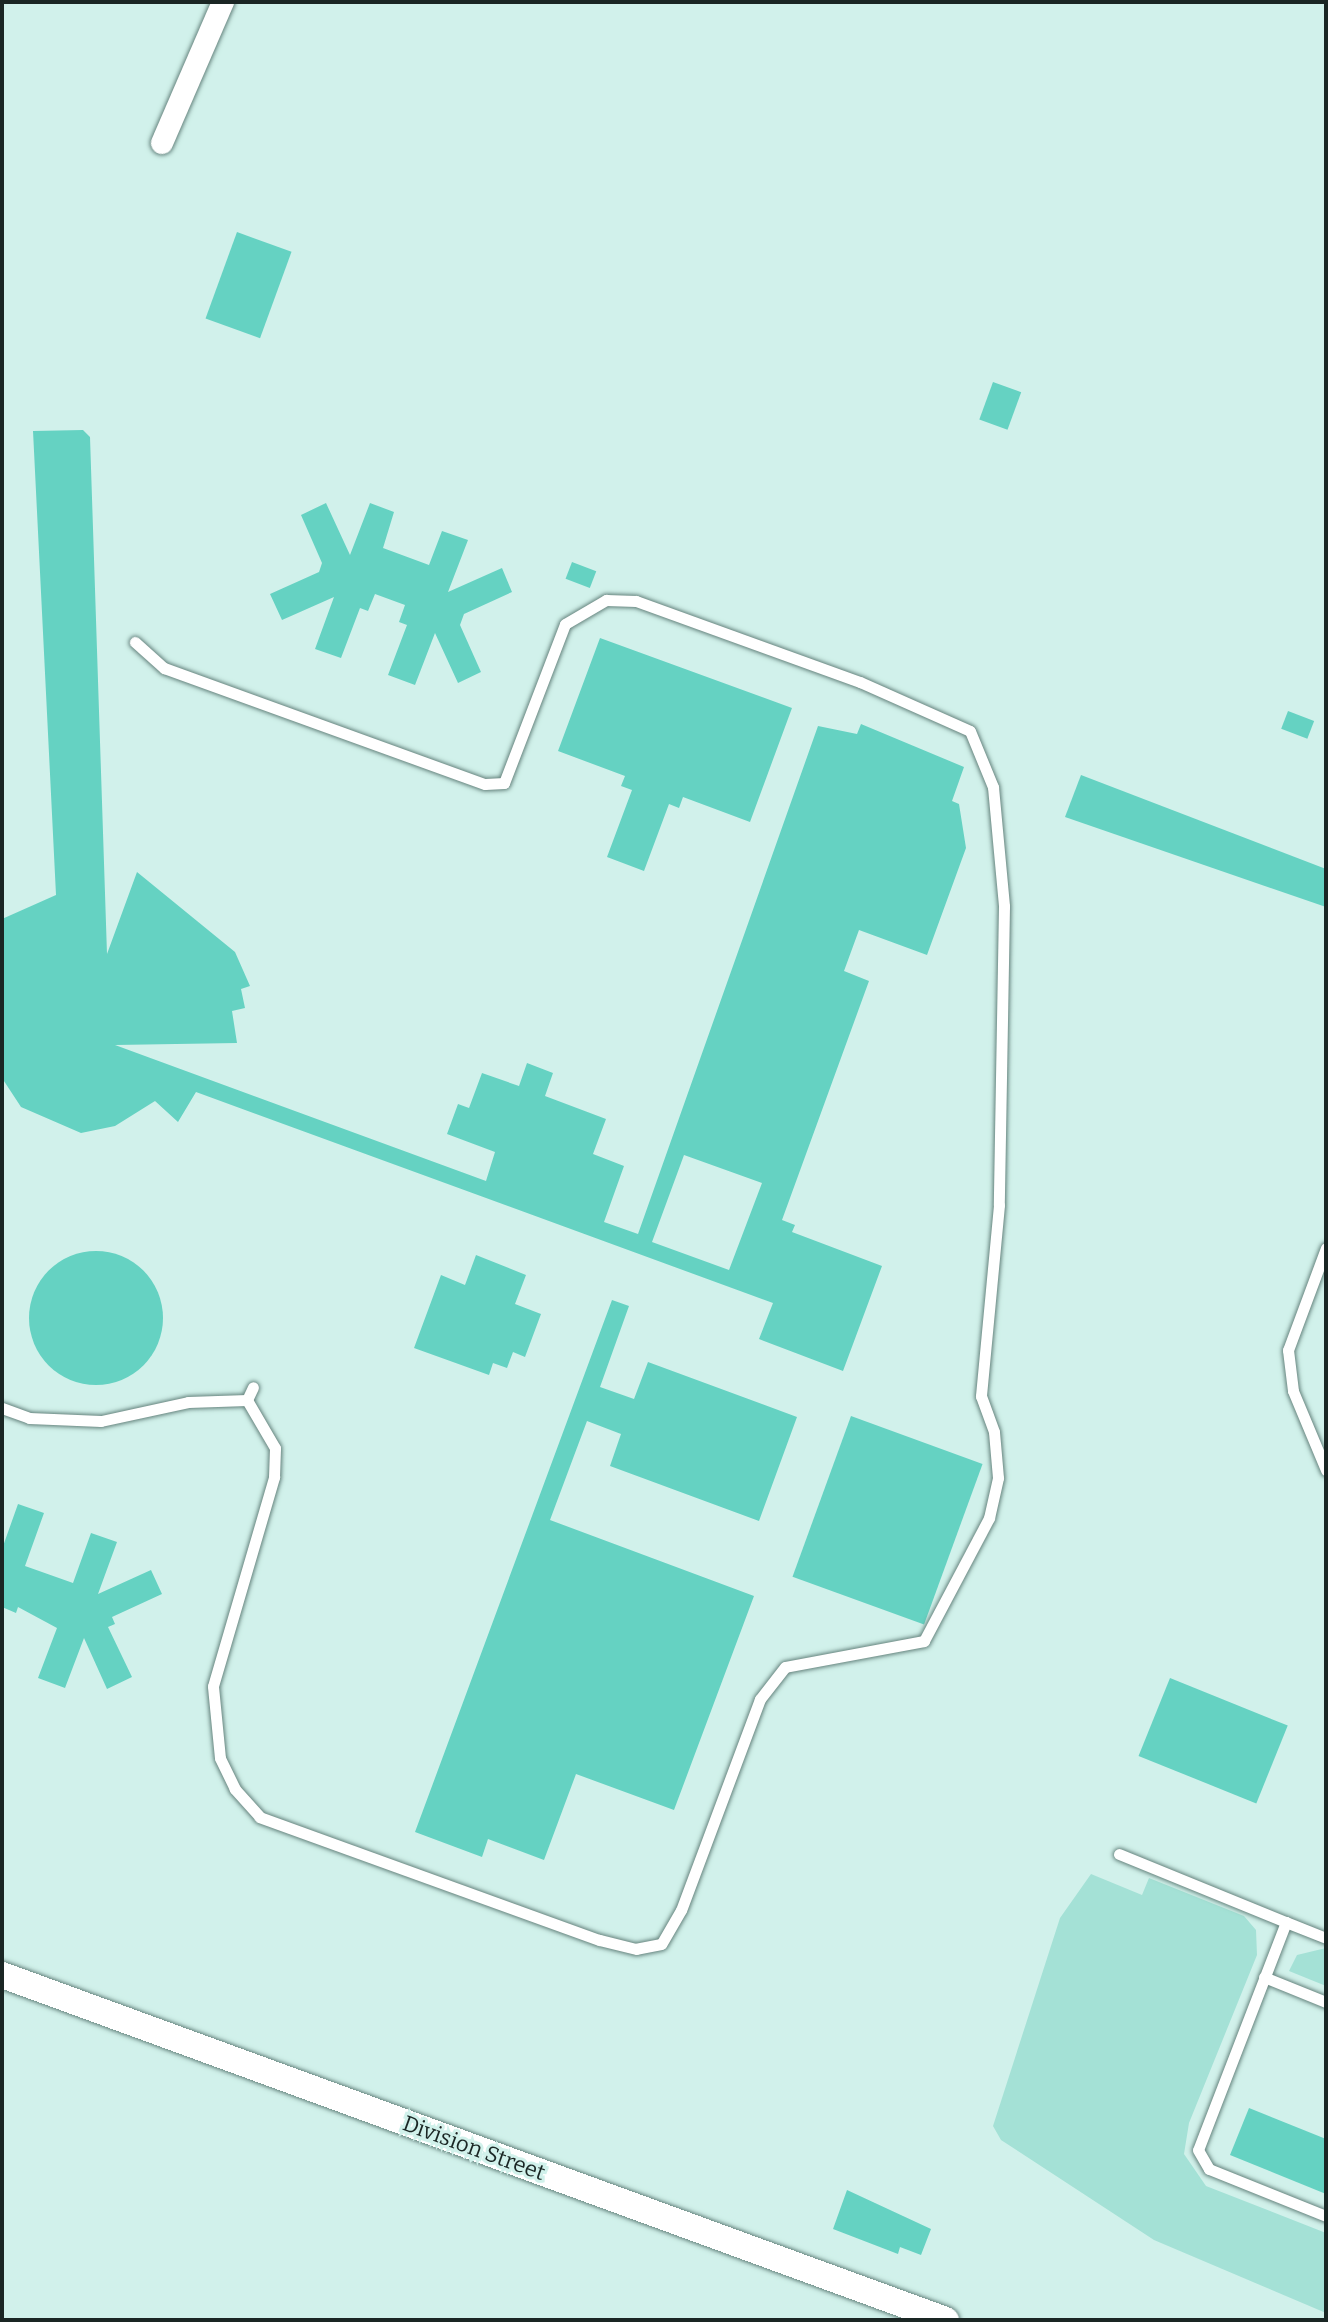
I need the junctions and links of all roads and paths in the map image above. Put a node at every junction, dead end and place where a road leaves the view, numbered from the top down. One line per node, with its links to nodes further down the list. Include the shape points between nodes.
1 (223, 2): 2 (street)
2 (162, 143)
3 (135, 642): 6 (lane, via 164,668 494,784 515,767 565,624 606,600 636,601 860,682 970,731 993,787 1003,849 999,1205 981,1396 994,1432 998,1478 989,1518 924,1641 899,1652 785,1667 760,1699 681,1910 661,1944 636,1949 584,1935 260,1817 235,1789 220,1758 213,1686 268,1504 275,1448)
4 (1326, 1248): 8 (lane, via 1288,1350 1293,1391)
5 (253, 1387): 6 (lane)
6 (247, 1400): 7 (lane, via 188,1402 101,1421 29,1418)
7 (2, 1408)
8 (1326, 1470)
9 (1119, 1854): 10 (lane)
10 (1286, 1922): 11 (lane); 13 (lane)
11 (1326, 1938)
12 (2, 1975): 16 (street, Division Street)
13 (1264, 1977): 14 (lane); 15 (lane, via 1198,2150 1209,2169)
14 (1326, 2002)
15 (1326, 2216)
16 (946, 2320)

